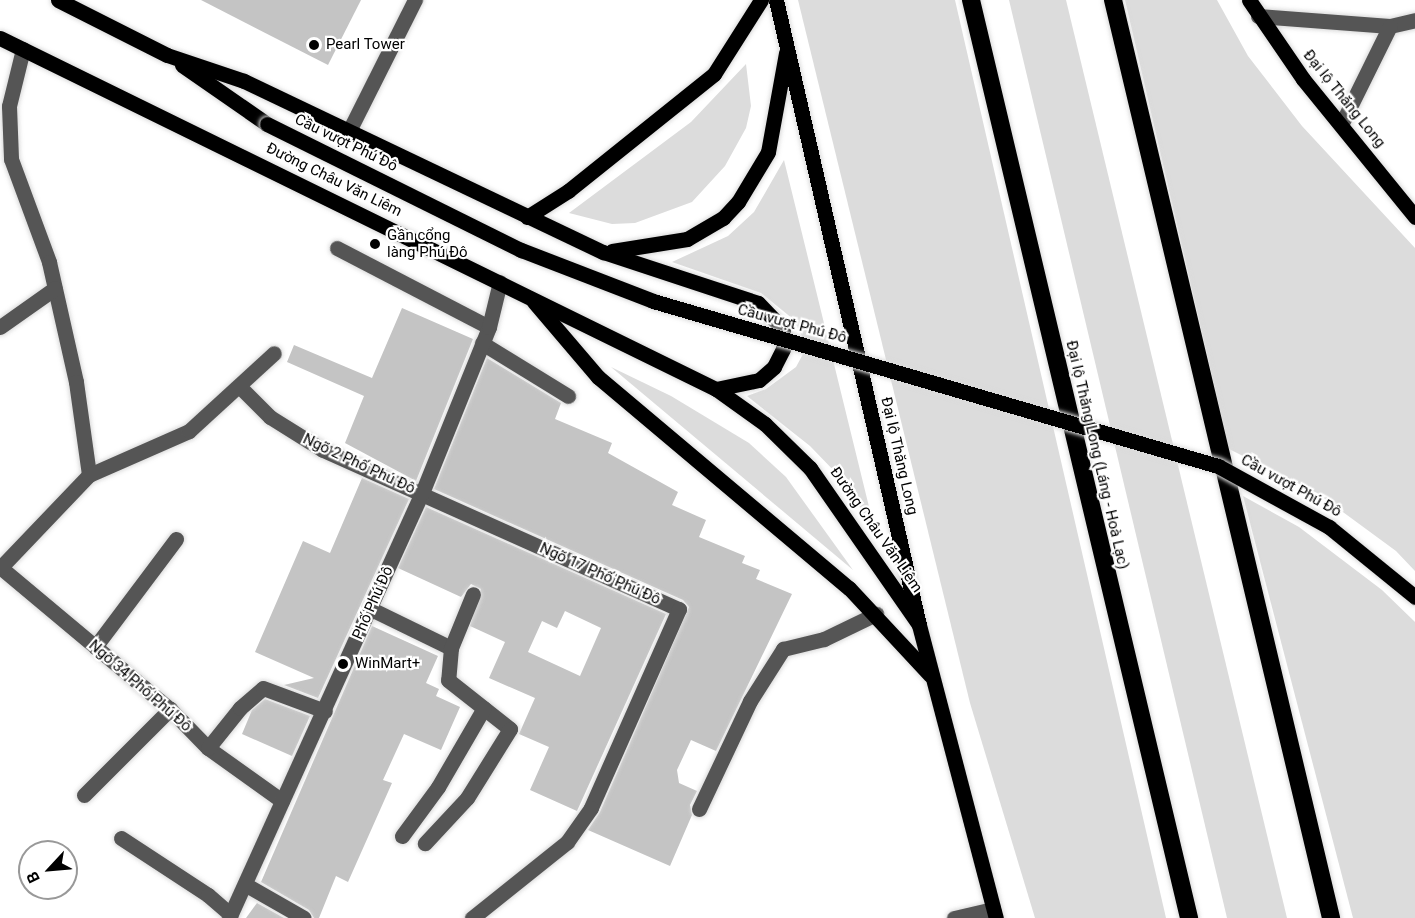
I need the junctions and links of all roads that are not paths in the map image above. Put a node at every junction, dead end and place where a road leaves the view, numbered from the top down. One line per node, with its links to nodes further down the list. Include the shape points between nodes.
1 (58, 0): 14 (main road)
2 (415, 0): 16 (street)
3 (761, 0): 17 (main road, via 714,74 568,191)
4 (776, 0): 12 (main road, Đại lộ Thăng Long)
5 (971, 0): 59 (highway, Đại lộ Thăng Long (Láng - Hoà Lạc))
6 (1113, 0): 60 (highway)
7 (1250, 0): 8 (main road, Đại lộ Thăng Long)
8 (1258, 16): 10 (street); 15 (main road, Đại lộ Thăng Long)
9 (1415, 20): 10 (street)
10 (1390, 26): 15 (street)
11 (0, 38): 13 (main road, Đường Châu Văn Liêm)
12 (787, 47): 20 (main road, via 768,152 738,202 723,218 687,239 647,249); 39 (main road, Đại lộ Thăng Long)
13 (23, 49): 21 (main road, Đường Châu Văn Liêm); 22 (street, via 9,106 11,159)
14 (167, 55): 16 (main road, via 244,81); 36 (main road, Cầu vượt Phú Đô, bridge, via 267,124 521,250 653,301 1218,466 1329,527)
15 (1342, 123): 18 (main road, Đại lộ Thăng Long)
16 (350, 131): 17 (main road)
17 (527, 217): 20 (main road)
18 (1415, 217)
19 (337, 248): 25 (street)
20 (603, 252): 29 (main road, via 758,303 774,315 783,329 783,349 774,367 759,380)
21 (500, 282): 23 (main road, Đường Châu Văn Liêm); 25 (street, Phố Phú Đô)
22 (55, 288): 24 (street); 31 (street)
23 (530, 297): 29 (main road, Đường Châu Văn Liêm); 38 (main road, via 598,377)
24 (0, 327)
25 (489, 327): 26 (street, Phố Phú Đô)
26 (482, 343): 30 (street); 32 (street, Phố Phú Đô)
27 (274, 353): 28 (street)
28 (241, 388): 31 (street, via 189,431); 32 (street, Ngõ 2 Phố Phú Đô, via 291,431)
29 (716, 389): 39 (main road, Đường Châu Văn Liêm, via 765,424 810,468)
30 (568, 396)
31 (89, 475): 34 (street)
32 (422, 494): 37 (street, Phố Phú Đô); 57 (street, Ngõ 17 Phố Phú Đô, via 679,609 591,808 567,843)
33 (176, 539): 40 (street)
34 (0, 567): 40 (street, Ngõ 34 Phố Phú Đô)
35 (473, 594): 41 (street)
36 (1415, 597)
37 (370, 609): 41 (street); 45 (street, Phố Phú Đô)
38 (876, 614): 42 (main road); 49 (street, via 824,639 783,649 750,701)
39 (919, 625): 42 (main road, Đại lộ Thăng Long)
40 (95, 647): 44 (street, Ngõ 34 Phố Phú Đô)
41 (451, 648): 43 (street, via 448,680)
42 (933, 678): 54 (main road, Đại lộ Thăng Long)
43 (484, 708): 50 (street, via 438,787); 52 (street, via 510,729 467,798)
44 (170, 709): 46 (street, Ngõ 34 Phố Phú Đô); 47 (street)
45 (325, 711): 46 (street, via 264,688 240,708); 48 (street, Phố Phú Đô)
46 (208, 748): 48 (street, Ngõ 34 Phố Phú Đô)
47 (84, 795)
48 (282, 801): 53 (street, Phố Phú Đô)
49 (699, 809)
50 (402, 836)
51 (120, 838): 55 (street, via 208,895)
52 (425, 843)
53 (248, 886): 55 (street, Phố Phú Đô); 56 (street)
54 (994, 914): 58 (street)
55 (230, 917)
56 (304, 918)
57 (472, 918)
58 (954, 918)
59 (1189, 918)
60 (1331, 918)

